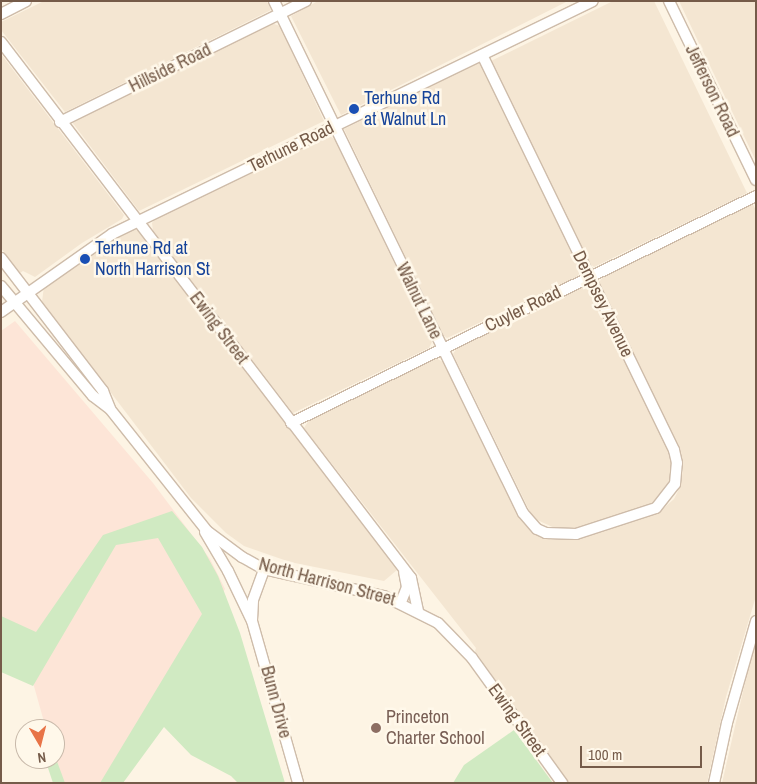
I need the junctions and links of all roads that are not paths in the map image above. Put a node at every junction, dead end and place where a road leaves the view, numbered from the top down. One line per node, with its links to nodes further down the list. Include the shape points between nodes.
1 (26, 1): 6 (street)
2 (274, 1): 7 (street, Walnut Lane)
3 (306, 1): 7 (street, Hillside Road)
4 (593, 1): 9 (street, Terhune Road)
5 (669, 1): 12 (street, Jefferson Road)
6 (1, 14)
7 (280, 14): 10 (street, Hillside Road); 11 (street, Walnut Lane)
8 (1, 42): 10 (street, Ewing Street)
9 (482, 55): 11 (street, Terhune Road); 16 (street, Dempsey Avenue)
10 (60, 122): 14 (street, Ewing Street)
11 (335, 126): 14 (street, Terhune Road); 21 (street, Walnut Lane)
12 (756, 180)
13 (756, 196): 16 (street, Cuyler Road)
14 (137, 222): 18 (street, Terhune Road, via 97,243); 23 (street, Ewing Street)
15 (1, 258): 18 (street, North Harrison Street)
16 (590, 277): 21 (street, Cuyler Road); 24 (street, Dempsey Avenue, via 674,450 677,463 675,484 664,501 647,512)
17 (1, 286): 19 (street, North Harrison Street)
18 (28, 293): 19 (street, Terhune Road); 22 (street, North Harrison Street, via 102,392)
19 (14, 303): 20 (street, Terhune Road); 22 (street, North Harrison Street, via 93,396)
20 (1, 312)
21 (442, 349): 23 (street, Cuyler Road); 24 (street, Walnut Lane, via 528,520 537,529 556,535 576,534)
22 (110, 409): 25 (street, North Harrison Street)
23 (291, 423): 26 (street, Ewing Street)
24 (609, 524)
25 (202, 527): 27 (street, North Harrison Street, via 229,548); 30 (street, Bunn Drive)
26 (401, 567): 28 (street, Ewing Street, via 408,587); 29 (street, Ewing Street, via 414,583)
27 (264, 568): 28 (street, North Harrison Street); 30 (street, Bunn Drive, via 253,600)
28 (401, 602): 29 (street, North Harrison Street)
29 (418, 610): 32 (street, North Harrison Street, via 438,623)
30 (252, 621): 33 (street, Bunn Drive)
31 (756, 622): 35 (street, via 726,723)
32 (472, 658): 34 (street, Ewing Street)
33 (298, 783)
34 (562, 783)
35 (714, 783)

